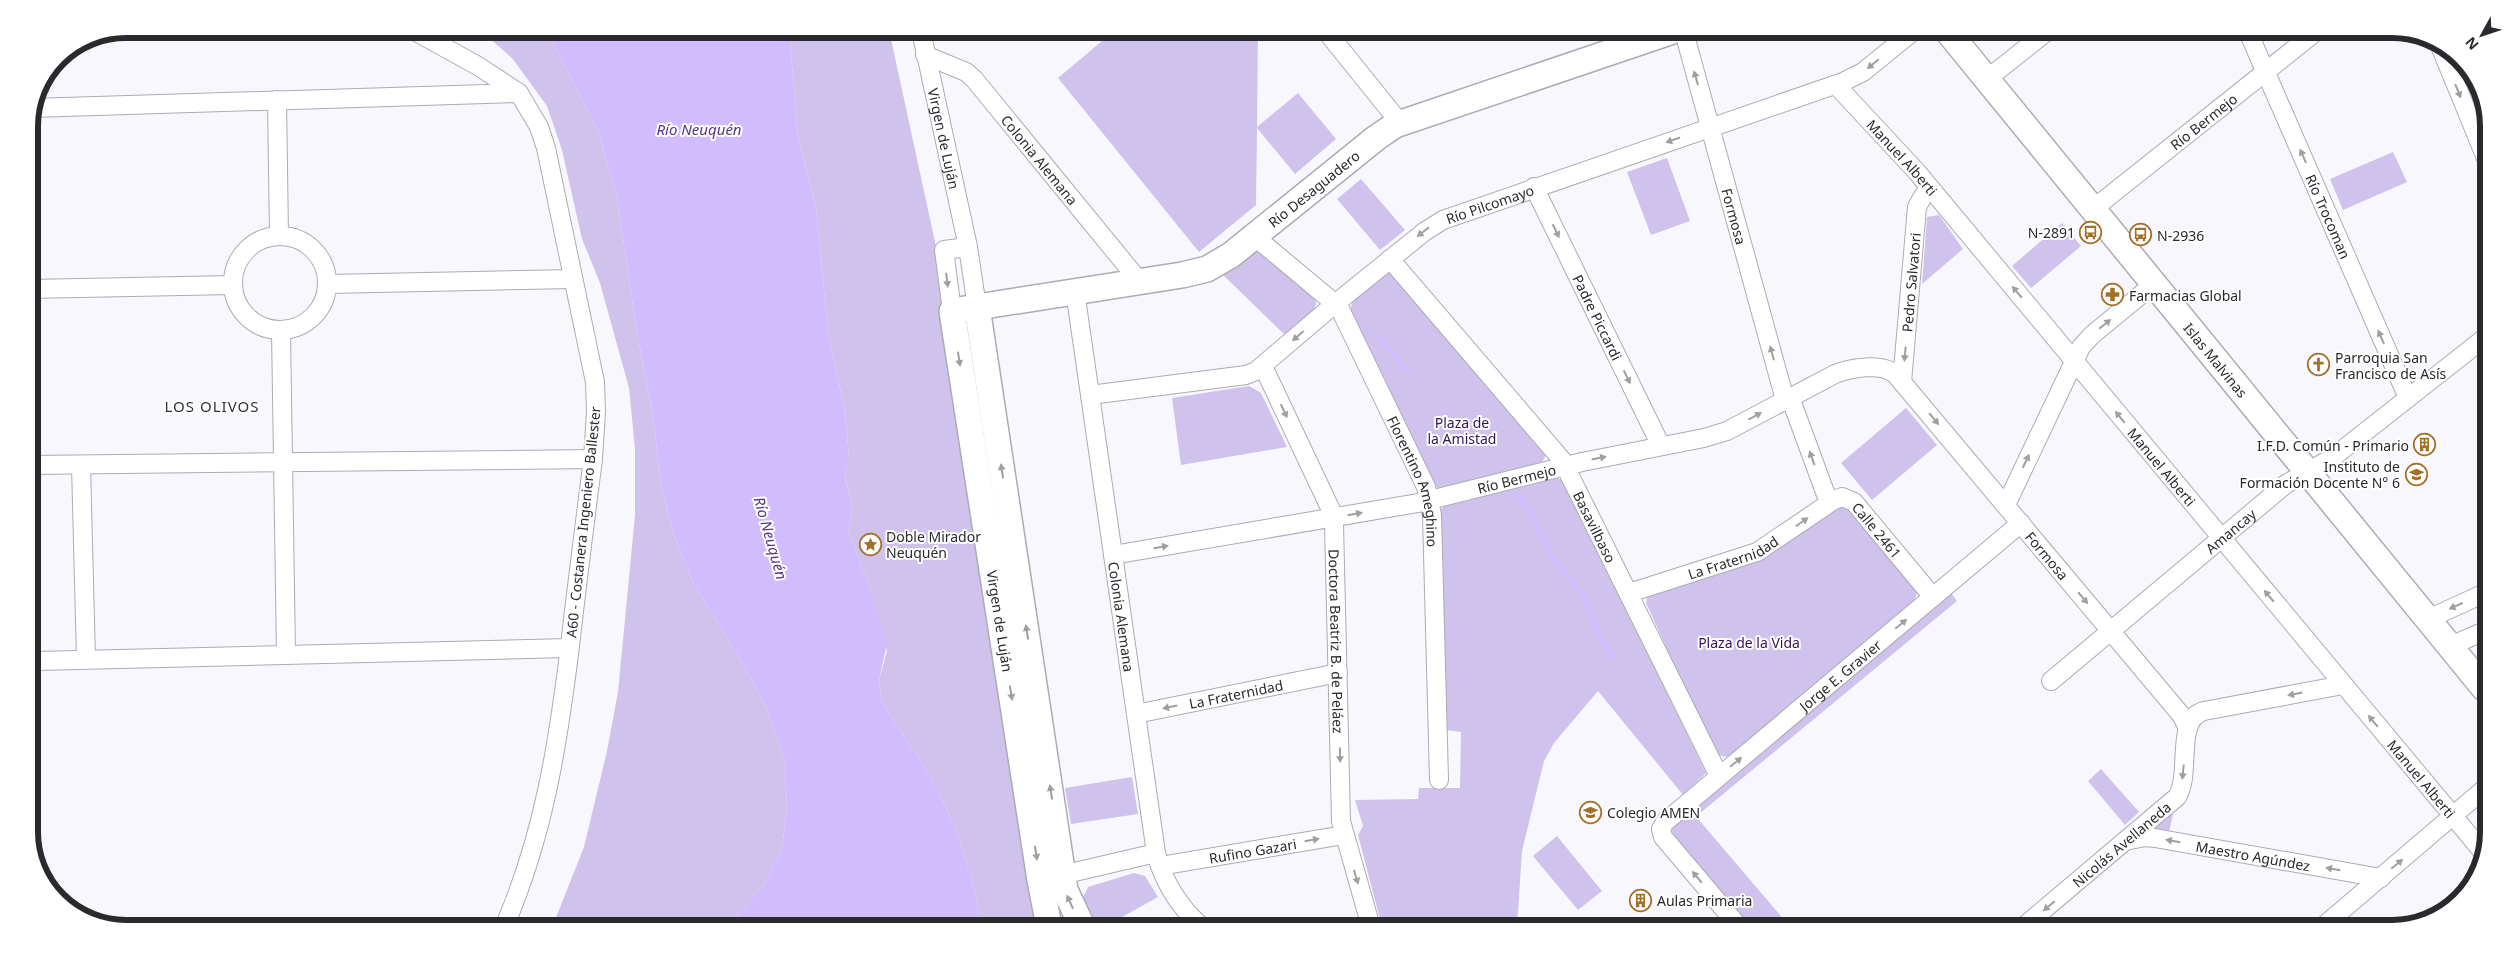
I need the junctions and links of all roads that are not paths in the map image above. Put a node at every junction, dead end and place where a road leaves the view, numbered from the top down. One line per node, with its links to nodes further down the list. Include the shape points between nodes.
1 (427, 38): 16 (street)
2 (922, 38): 11 (street, Virgen de Luján)
3 (1331, 38): 19 (street)
4 (1652, 38): 19 (street, Río Desaguadero)
5 (1686, 38): 20 (street, Formosa, one-way to 5)
6 (1905, 38): 15 (street, Río Pilcomayo, one-way to 15, via 1863,72)
7 (1953, 38): 14 (street, Islas Malvinas)
8 (2039, 38): 14 (street)
9 (2251, 38): 13 (street, Río Trocoman)
10 (2308, 38): 13 (street, Río Bermejo)
11 (925, 55): 27 (street, Virgen de Luján); 30 (street, Colonia Alemana, via 974,79)
12 (2444, 55): 21 (street, one-way to 21)
13 (2266, 71): 24 (street, Río Bermejo); 45 (street, Río Trocoman, one-way to 13)
14 (1987, 79): 24 (street, Islas Malvinas)
15 (1836, 85): 20 (street, Río Pilcomayo); 23 (street, Manuel Alberti)
16 (518, 93): 17 (street); 29 (street, A60 - Costanera Ingeniero Ballester, via 539,127 546,148)
17 (277, 100): 18 (street); 25 (street)
18 (39, 108)
19 (1400, 123): 26 (street, Río Desaguadero, via 1380,134)
20 (1710, 128): 22 (street, Río Pilcomayo, one-way to 22); 46 (street, Formosa, one-way to 20)
21 (2479, 141)
22 (1534, 187): 28 (street, Río Pilcomayo, one-way to 28, via 1443,220); 47 (street, Padre Piccardi, one-way to 47)
23 (1930, 188): 41 (street, Manuel Alberti, one-way to 23); 43 (street, Pedro Salvatori, one-way to 43, via 1917,207)
24 (2093, 209): 32 (street, Islas Malvinas)
25 (279, 236): 31 (street, via 294,238 308,245 322,262); 33 (street, via 251,246 241,257)
26 (1254, 236): 30 (street, Río Desaguadero, via 1207,269); 36 (street, Florentino Ameghino)
27 (968, 247): 37 (street, Virgen de Luján); 38 (street, Virgen de Luján, one-way to 38, via 944,250)
28 (1390, 259): 36 (street, Río Pilcomayo); 52 (street, Basavilbaso)
29 (573, 279): 31 (street); 48 (street, A60 - Costanera Ingeniero Ballester, via 595,382)
30 (1140, 282): 35 (street, Río Desaguadero)
31 (327, 284): 39 (street, via 317,314 304,324)
32 (2154, 284): 41 (street, one-way to 32, via 2092,335); 53 (street, Islas Malvinas)
33 (233, 285): 34 (street); 39 (street, via 236,301 245,315 258,325)
34 (38, 289)
35 (1075, 291): 37 (street, Río Desaguadero); 44 (street, Colonia Alemana)
36 (1336, 303): 42 (street, Río Pilcomayo, one-way to 42); 54 (street, Florentino Ameghino, via 1415,464)
37 (977, 307): 38 (street, Río Desaguadero); 86 (street, Virgen de Luján, one-way to 37)
38 (952, 311): 86 (street, Virgen de Luján, one-way to 86)
39 (280, 330): 49 (street)
40 (2479, 341): 45 (street, Amancay)
41 (2073, 360): 56 (street, one-way to 41); 59 (street, Manuel Alberti, one-way to 41)
42 (1263, 366): 44 (street, Río Pilcomayo, via 1246,375); 57 (street, Doctora Beatriz B. de Peláez, one-way to 57)
43 (1902, 382): 46 (street, Río Bermejo, via 1886,368 1847,370); 56 (street, Formosa, one-way to 56)
44 (1090, 395): 60 (street, Colonia Alemana)
45 (2408, 398): 53 (street, Amancay, via 2332,458)
46 (1788, 399): 47 (street, Río Bermejo, one-way to 46, via 1720,433); 55 (street, one-way to 46)
47 (1661, 446): 52 (street, Río Bermejo, one-way to 47)
48 (592, 459): 49 (street); 68 (street, A60 - Costanera Ingeniero Ballester)
49 (282, 462): 51 (street); 69 (street)
50 (38, 465): 51 (street)
51 (82, 465): 70 (street)
52 (1566, 466): 54 (street, Río Bermejo); 61 (street, Basavilbaso)
53 (2307, 471): 59 (street, Amancay, via 2286,484); 64 (street, Islas Malvinas)
54 (1429, 500): 57 (street, Río Bermejo, one-way to 54); 79 (street, Florentino Ameghino)
55 (1829, 504): 61 (street, La Fraternidad, one-way to 55, via 1756,552); 63 (street, Calle 2461, via 1842,497 1852,500)
56 (2006, 505): 58 (street, Formosa)
57 (1333, 518): 60 (street, Río Bermejo, one-way to 57); 72 (street, Doctora Beatriz B. de Peláez)
58 (2021, 523): 63 (street, Jorge E. Gravier); 65 (street, Formosa, one-way to 65)
59 (2220, 539): 65 (street, Amancay); 75 (street, Manuel Alberti, one-way to 59)
60 (1113, 555): 76 (street, Colonia Alemana)
61 (1629, 593): 78 (street, Basavilbaso)
62 (2480, 595): 64 (street, one-way to 64)
63 (1933, 597): 78 (street, Jorge E. Gravier, one-way to 63)
64 (2428, 618): 67 (street, Islas Malvinas)
65 (2111, 631): 73 (street, Amancay); 77 (street, Formosa, via 2182,716)
66 (2480, 633): 67 (street)
67 (2450, 646): 74 (street, Islas Malvinas)
68 (569, 648): 69 (street); 88 (street, A60 - Costanera Ingeniero Ballester, via 556,756 543,816 523,883)
69 (286, 655): 70 (street)
70 (86, 659): 71 (street)
71 (38, 661)
72 (1338, 673): 76 (street, La Fraternidad, one-way to 76); 82 (street, Doctora Beatriz B. de Peláez, one-way to 82)
73 (2051, 681)
74 (2480, 683)
75 (2343, 685): 77 (street, one-way to 77, via 2202,711 2191,719); 81 (street, Manuel Alberti, one-way to 75)
76 (1136, 714): 85 (street, Colonia Alemana)
77 (2188, 729): 83 (street, Nicolás Avellaneda, one-way to 83, via 2182,785 2178,794)
78 (1719, 776): 93 (street, Jorge E. Gravier, one-way to 78, via 1665,840 1661,829 1667,819)
79 (1439, 780)
80 (2480, 793): 81 (street)
81 (2453, 816): 84 (street, Manuel Alberti); 87 (street, one-way to 81)
82 (1344, 835): 85 (street, Rufino Gazari, one-way to 82); 92 (street, Doctora Beatriz B. de Peláez, one-way to 92)
83 (2125, 841): 87 (street, Maestro Agúndez, one-way to 83, via 2154,838); 94 (street, Nicolás Avellaneda, one-way to 94)
84 (2478, 847)
85 (1158, 860): 86 (street, Rufino Gazari); 91 (street, Colonia Alemana, via 1176,898)
86 (1051, 878): 89 (street, Virgen de Luján); 90 (street, one-way to 86, via 1068,899)
87 (2381, 878): 95 (street)
88 (507, 920)
89 (1049, 920)
90 (1079, 920)
91 (1196, 920)
92 (1369, 920)
93 (1733, 920)
94 (2031, 920)
95 (2331, 920)

